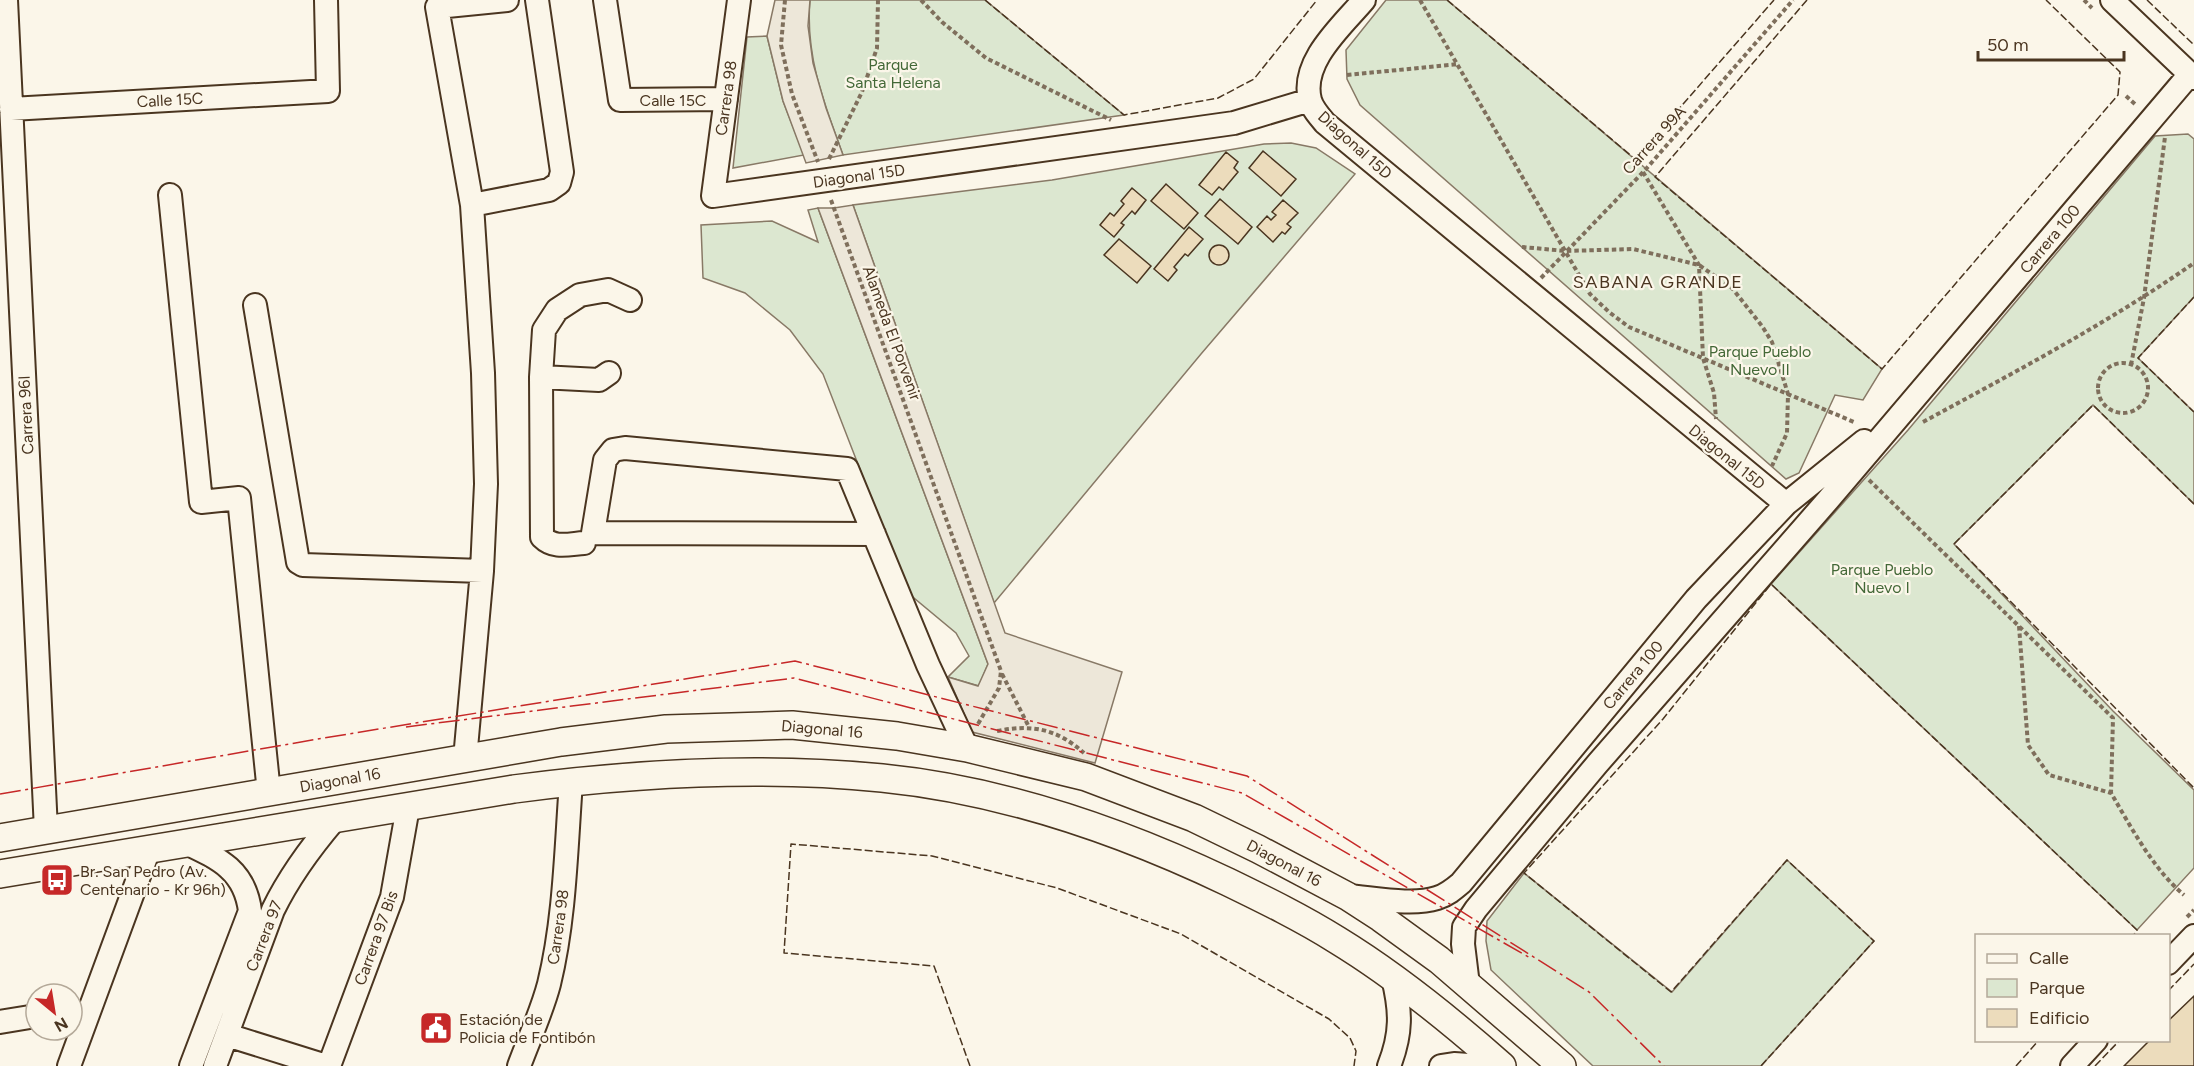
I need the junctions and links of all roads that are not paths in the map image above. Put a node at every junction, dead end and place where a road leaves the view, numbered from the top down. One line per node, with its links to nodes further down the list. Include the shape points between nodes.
1 (6, 0): 12 (street, Carrera 96I)
2 (326, 0): 12 (street, Calle 15C, via 328,91)
3 (507, 0): 15 (street, via 437,7)
4 (537, 0): 15 (street, via 562,172 559,183 549,190)
5 (605, 0): 10 (street, Calle 15C, via 620,100)
6 (739, 0): 10 (street, Carrera 98)
7 (1364, 0): 11 (street, via 1319,55 1309,82)
8 (2112, 0): 9 (street)
9 (2192, 76): 20 (street, Carrera 100, via 2152,118)
10 (726, 99): 14 (street, Carrera 98)
11 (1310, 100): 14 (street, Diagonal 15D, via 1234,123); 21 (street, Diagonal 15D, via 1325,123)
12 (11, 109): 33 (street, Carrera 96I)
13 (170, 195): 30 (street, via 201,502 239,498)
14 (713, 196)
15 (472, 205): 24 (street, via 483,373 486,484)
16 (630, 300): 19 (street, via 608,290 580,295 558,310 544,330)
17 (255, 305): 24 (street, via 298,562)
18 (609, 373): 19 (street, via 599,380)
19 (541, 377): 23 (street, via 542,537 556,545)
20 (1914, 414): 21 (street, Carrera 100); 28 (street, Carrera 100, via 1856,467)
21 (1786, 504): 26 (street, Carrera 100, via 1696,599)
22 (874, 534): 22 (street, via 847,469 625,448 613,450 605,460 593,533); 25 (street, via 928,665)
23 (584, 543)
24 (482, 571): 27 (street)
25 (970, 740): 27 (main road, Diagonal 16, via 748,725 612,735); 38 (main road, Diagonal 16, via 1086,777 1194,818)
26 (1575, 745): 28 (street); 38 (street, Carrera 100, via 1449,893 1419,901)
27 (465, 759): 30 (main road, Diagonal 16)
28 (1598, 763): 42 (street, Carrera 100, via 1464,927)
29 (571, 782): 31 (main road); 41 (main road, via 732,772 835,774 960,790 1106,830 1190,864 1305,921); 53 (street, Carrera 98, via 561,922 548,986)
30 (269, 793): 33 (main road, Diagonal 16)
31 (408, 807): 32 (main road); 52 (street, Carrera 97 Bis, via 392,897)
32 (335, 819): 35 (main road); 46 (street, Carrera 97, via 282,890)
33 (46, 830): 34 (main road, Diagonal 16)
34 (0, 838)
35 (186, 843): 36 (main road); 50 (street, Carrera 97, via 236,874 245,889 250,911)
36 (149, 849): 37 (main road); 43 (street)
37 (0, 874)
38 (1347, 896): 42 (main road, Diagonal 16, via 1397,929)
39 (2194, 936): 40 (street)
40 (2170, 962)
41 (1393, 978): 54 (street, via 1400,1028); 57 (main road)
42 (1468, 985): 58 (main road, Diagonal 16)
43 (84, 1001)
44 (24, 1018): 45 (street)
45 (0, 1022)
46 (227, 1035): 51 (street, Carrera 97); 52 (street)
47 (74, 1042): 49 (street)
48 (2095, 1042): 59 (street)
49 (69, 1066)
50 (191, 1066)
51 (215, 1066)
52 (327, 1066)
53 (519, 1066)
54 (1389, 1066)
55 (1441, 1066): 56 (street)
56 (1483, 1066)
57 (1502, 1066)
58 (1562, 1066)
59 (2072, 1066)

